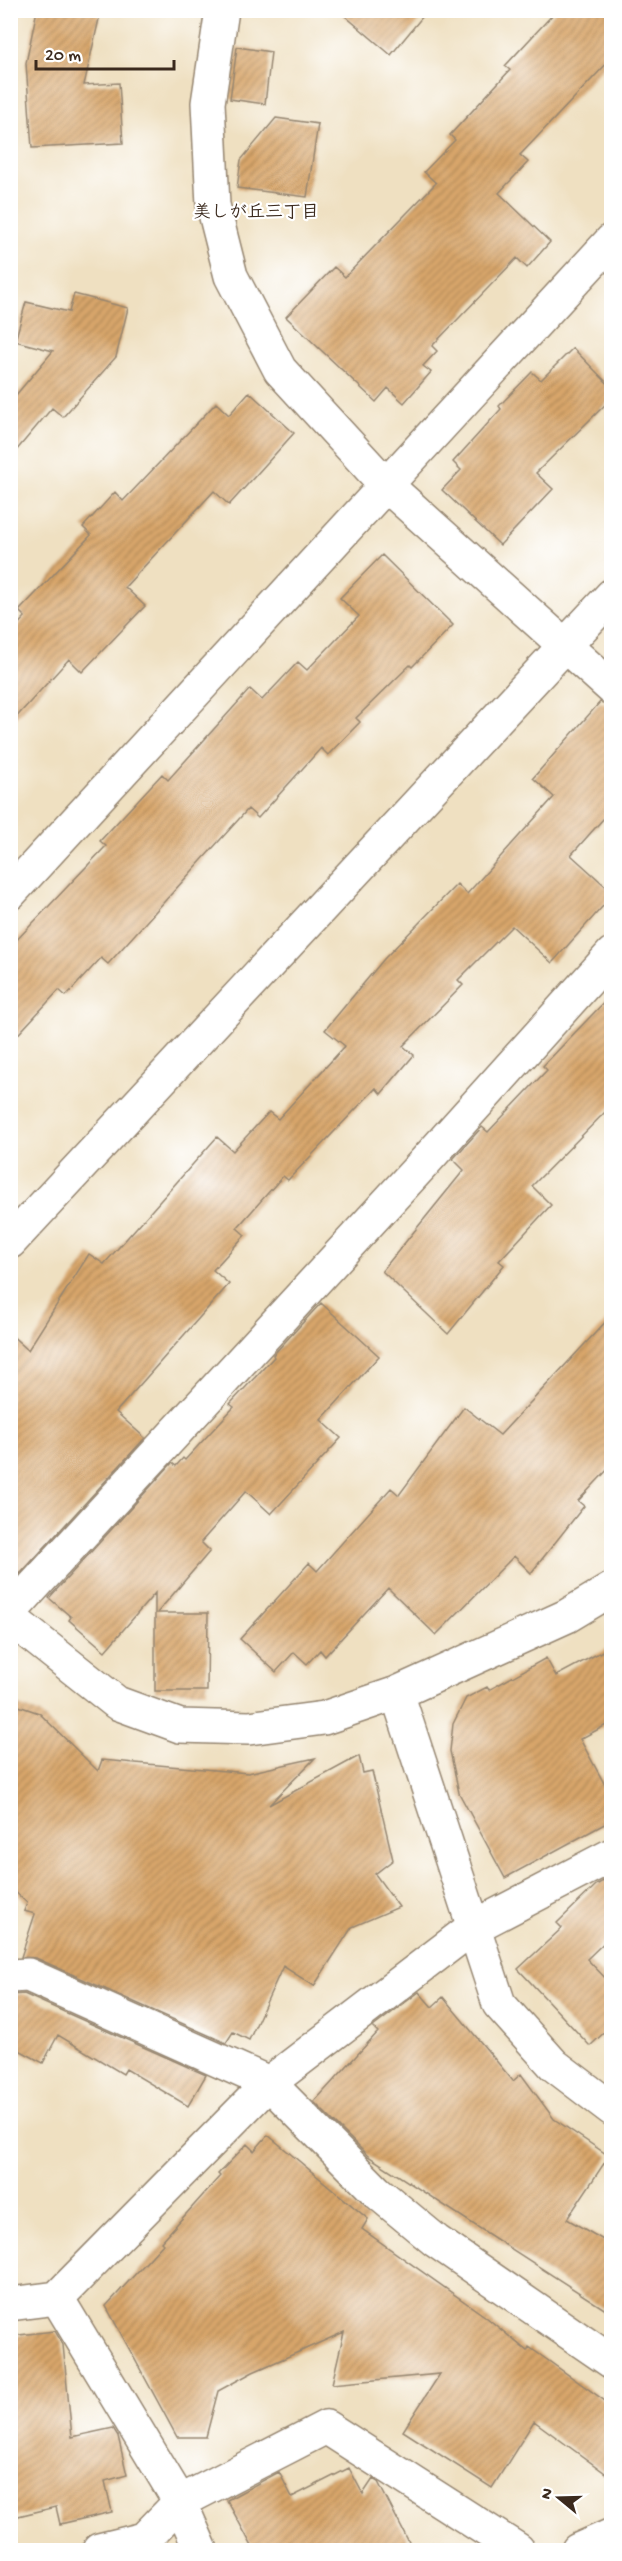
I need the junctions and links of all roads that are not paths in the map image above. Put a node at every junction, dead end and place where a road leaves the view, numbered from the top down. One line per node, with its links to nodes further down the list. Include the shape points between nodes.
1 (222, 10): 3 (street, via 208,103 213,205 231,276 280,370)
2 (612, 240): 3 (street)
3 (385, 484): 5 (street); 7 (street)
4 (612, 595): 5 (street)
5 (565, 644): 6 (street); 9 (street)
6 (612, 688)
7 (10, 892)
8 (612, 954): 11 (street)
9 (10, 1242)
10 (612, 1589): 13 (street, via 567,1616)
11 (10, 1612)
12 (10, 1618): 13 (street, via 117,1703 180,1726 249,1728 324,1718)
13 (397, 1694): 15 (street)
14 (612, 1855): 15 (street)
15 (472, 1928): 17 (street); 18 (street, via 499,2004 554,2065)
16 (10, 1976): 17 (street, via 28,1975)
17 (269, 2083): 19 (street); 21 (street, via 377,2192 436,2241)
18 (612, 2109)
19 (57, 2298): 20 (street); 22 (street)
20 (10, 2304)
21 (612, 2362)
22 (180, 2502): 24 (street, via 144,2539); 25 (street); 26 (street, via 326,2427)
23 (612, 2535): 27 (street)
24 (99, 2550)
25 (201, 2550)
26 (518, 2550)
27 (578, 2550)

